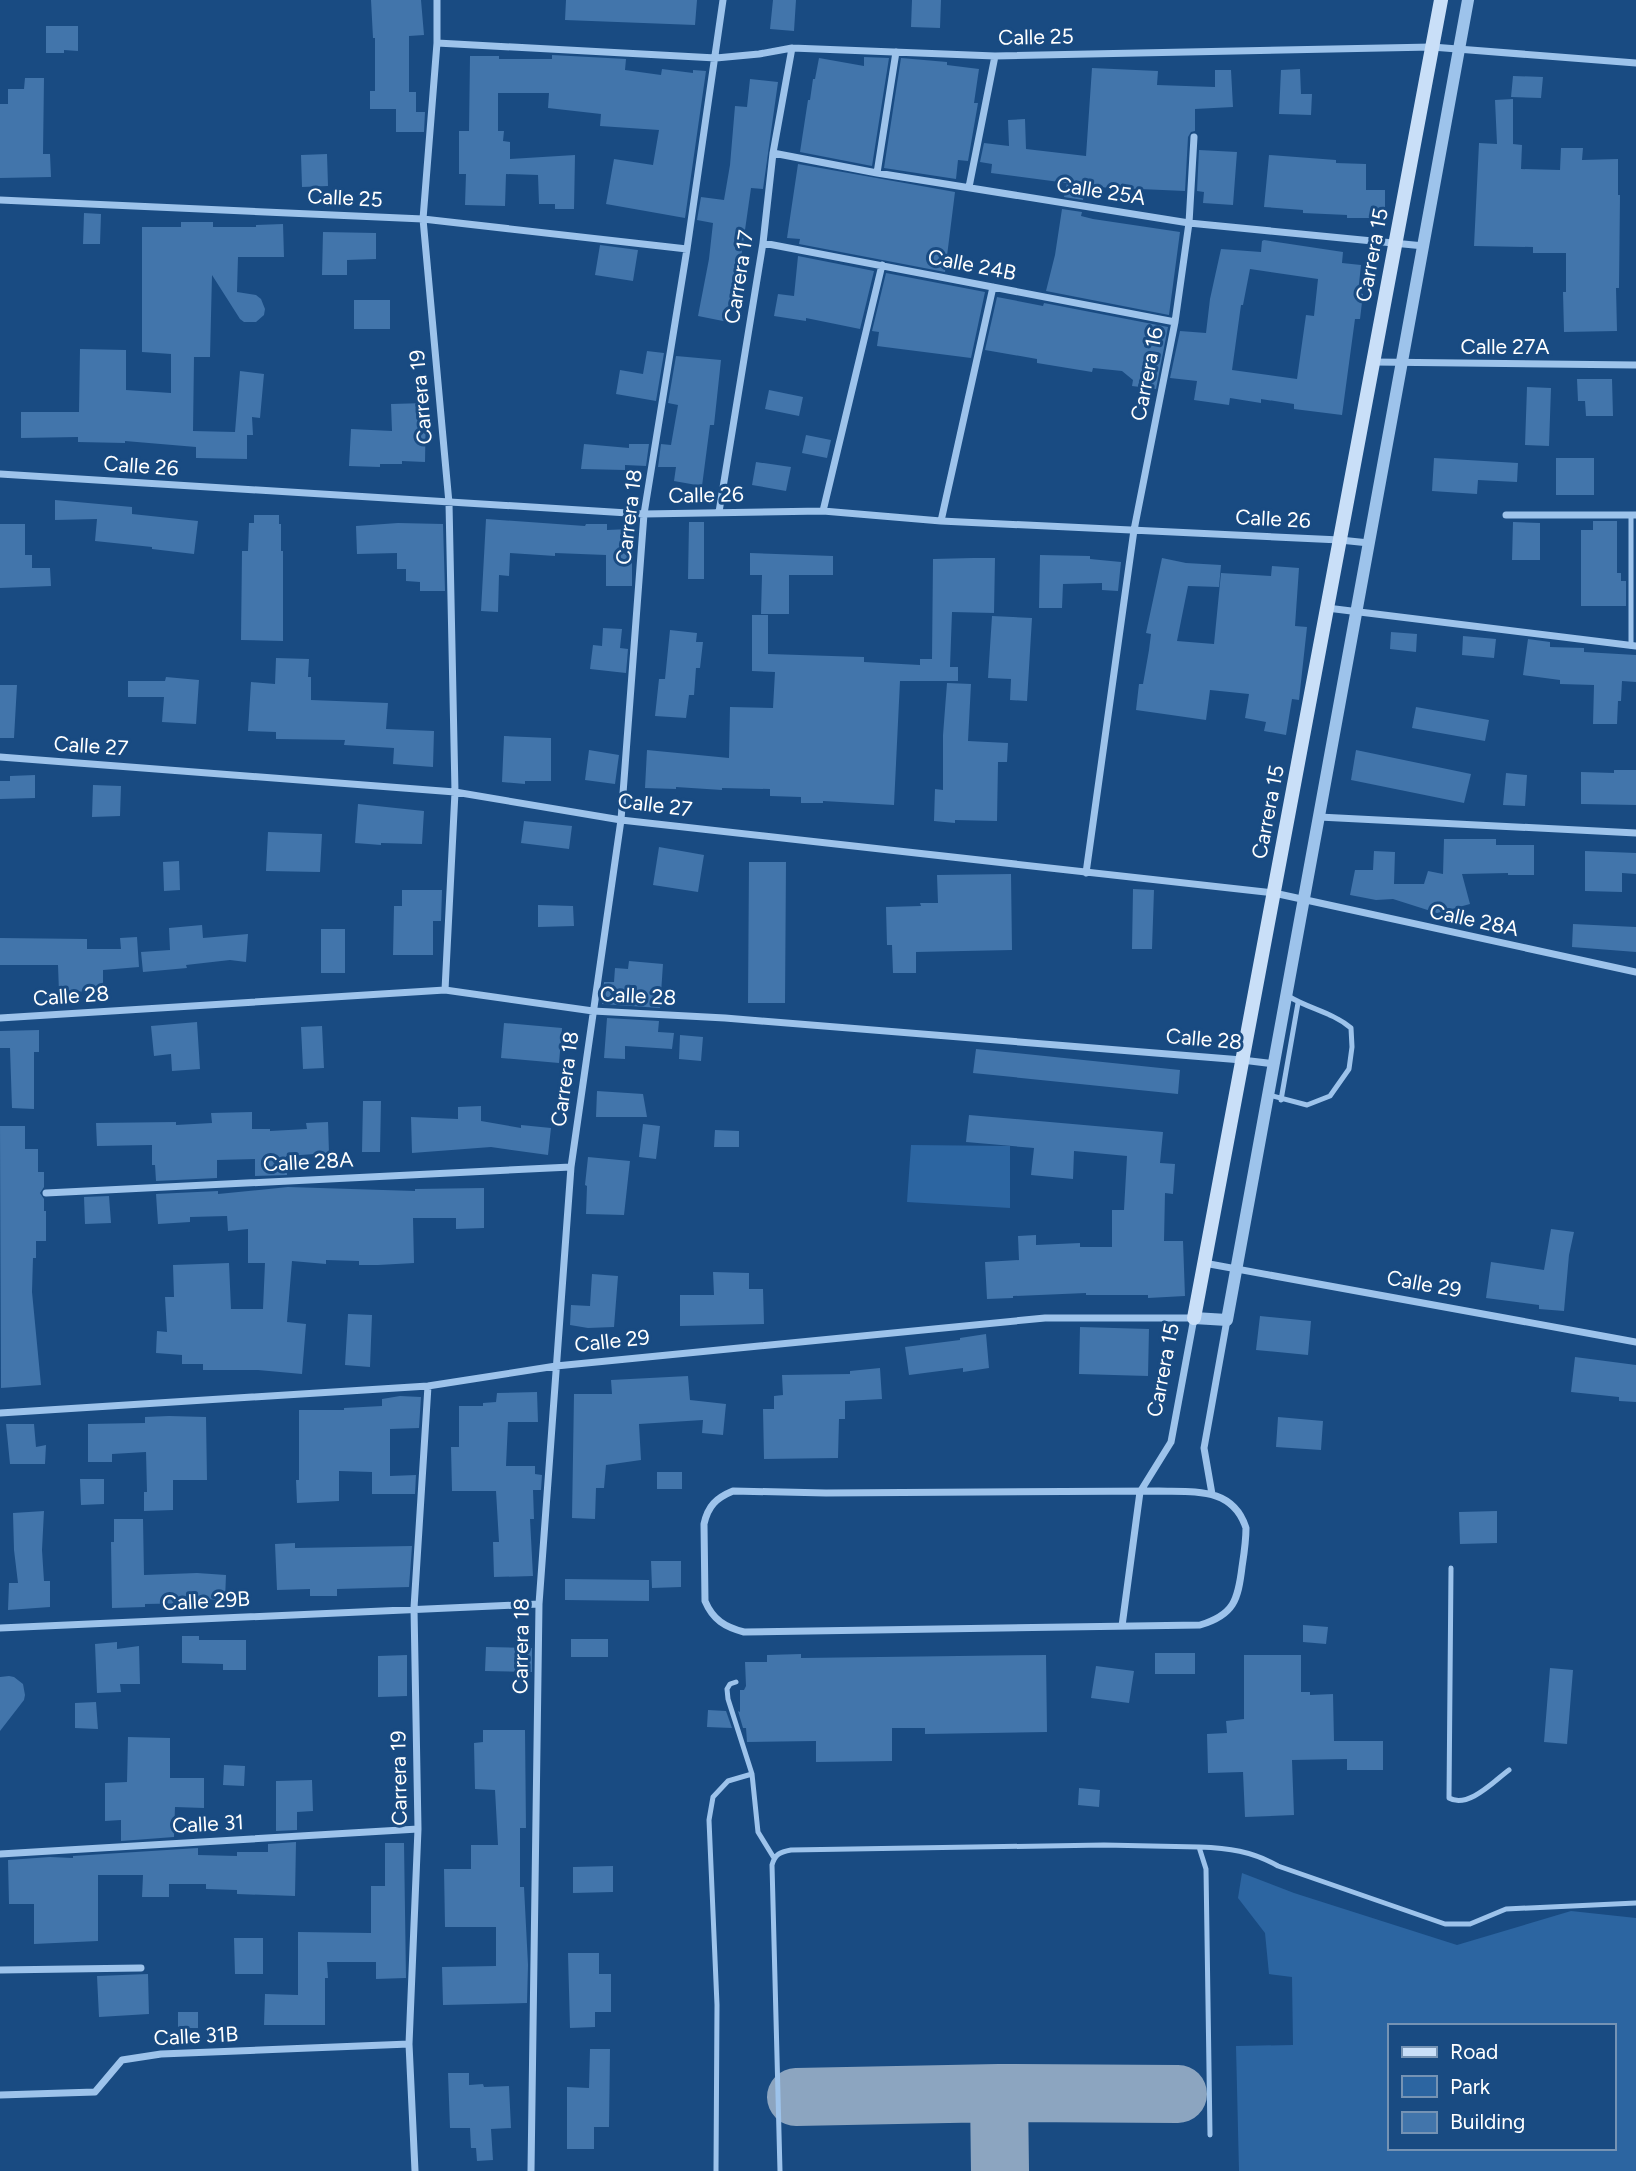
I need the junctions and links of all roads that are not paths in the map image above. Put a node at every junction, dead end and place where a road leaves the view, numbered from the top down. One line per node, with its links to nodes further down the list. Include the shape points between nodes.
1 (437, 0): 5 (street, Carrera 19)
2 (723, 0): 11 (street, Carrera 18)
3 (1441, 0): 6 (main road, Carrera 15)
4 (1468, 0): 8 (street)
5 (437, 43): 11 (street, Calle 25); 18 (street, Carrera 19)
6 (1432, 47): 8 (street, Calle 25); 10 (street, Calle 25); 20 (main road, Carrera 15)
7 (792, 48): 9 (street, Calle 25); 11 (street, Calle 25); 14 (street, Carrera 17)
8 (1461, 48): 12 (street, Calle 25); 22 (street)
9 (896, 52): 10 (street, Calle 25); 15 (street)
10 (995, 56): 16 (street)
11 (716, 58): 23 (street, Carrera 18)
12 (1636, 63)
13 (1194, 137): 19 (street, Carrera 16)
14 (774, 153): 15 (street, Calle 25A); 21 (street, Carrera 17)
15 (877, 173): 16 (street, Calle 25A)
16 (969, 187): 19 (street, Calle 25A)
17 (0, 200): 18 (street, Calle 25)
18 (423, 219): 23 (street, Calle 25); 31 (street, Carrera 19)
19 (1189, 223): 20 (street, Calle 25A); 26 (street, Carrera 16)
20 (1395, 242): 22 (street, Calle 25A); 27 (main road, Carrera 15)
21 (763, 243): 24 (street, Calle 24B); 33 (street, Carrera 17)
22 (1424, 246): 28 (street)
23 (687, 249): 34 (street, Carrera 18)
24 (882, 265): 25 (street, Calle 24B); 32 (street)
25 (993, 287): 26 (street, Calle 24B); 37 (street)
26 (1175, 322): 38 (street, Carrera 16)
27 (1373, 362): 28 (street, Calle 27A); 39 (main road, Carrera 15)
28 (1403, 363): 29 (street, Calle 27A); 40 (street)
29 (1636, 365)
30 (0, 474): 31 (street, Calle 26)
31 (449, 503): 34 (street, Calle 26); 45 (street, Carrera 19)
32 (822, 511): 33 (street, Calle 26); 37 (street, Calle 26)
33 (719, 512): 34 (street, Calle 26)
34 (645, 513): 47 (street, Carrera 18)
35 (1506, 515): 36 (street)
36 (1634, 515): 43 (lane)
37 (941, 521): 38 (street, Calle 26)
38 (1134, 530): 39 (street, Calle 26); 49 (street, Carrera 16)
39 (1340, 540): 40 (street, Calle 26); 41 (main road, Carrera 15)
40 (1370, 543): 42 (street)
41 (1327, 608): 42 (street); 50 (main road, Carrera 15)
42 (1357, 613): 43 (street); 46 (street)
43 (1633, 646)
44 (0, 757): 45 (street, Calle 27)
45 (455, 792): 47 (street, Calle 27); 53 (street, Carrera 19)
46 (1320, 817): 48 (street); 51 (street)
47 (621, 820): 49 (street, Calle 27); 55 (street, Carrera 18)
48 (1636, 833)
49 (1086, 873): 50 (street, Calle 27)
50 (1274, 893): 51 (street, Calle 27); 57 (main road, Carrera 15)
51 (1304, 902): 52 (street, Calle 28A); 54 (street)
52 (1636, 972)
53 (445, 990): 55 (street, Calle 28); 56 (street, Calle 28)
54 (1293, 999): 58 (street); 59 (lane); 59 (lane, via 1351,1028 1349,1069 1330,1096 1307,1105)
55 (593, 1011): 57 (street, Calle 28); 60 (street, Carrera 18)
56 (0, 1018)
57 (1242, 1060): 58 (street, Calle 28); 62 (main road, Carrera 15)
58 (1275, 1064): 59 (street)
59 (1275, 1097): 63 (street)
60 (571, 1167): 61 (street, Calle 28A); 67 (street, Carrera 18)
61 (46, 1193)
62 (1205, 1263): 63 (street, Calle 29); 64 (main road, Carrera 15)
63 (1237, 1270): 65 (street); 66 (street, Calle 29)
64 (1194, 1318): 65 (street, Calle 29); 67 (street, Calle 29, via 1045,1318); 70 (street, Carrera 15, via 1171,1442)
65 (1227, 1320): 71 (street, via 1205,1448)
66 (1636, 1342)
67 (556, 1366): 68 (street, Calle 29); 73 (street, Carrera 18)
68 (428, 1386): 69 (street, Calle 29); 74 (street, Carrera 19)
69 (0, 1413)
70 (1140, 1492): 71 (street); 75 (street, Carrera 15); 75 (street, via 733,1491 712,1504 704,1524 705,1601 718,1622 744,1632)
71 (1212, 1494): 75 (street, via 1231,1503 1246,1528 1239,1591 1233,1605 1216,1621 1200,1625)
72 (1451, 1568): 78 (lane, via 1450,1798 1468,1800)
73 (539, 1604): 74 (street, Calle 29B); 91 (street, Carrera 18)
74 (415, 1608): 76 (street, Calle 29B); 80 (street, Carrera 19)
75 (1122, 1626)
76 (0, 1628)
77 (736, 1682): 79 (lane, via 727,1689 728,1699)
78 (1509, 1770)
79 (752, 1774): 83 (lane, via 757,1830); 92 (lane, via 729,1782 713,1797 709,1820 716,1971)
80 (418, 1829): 82 (street, Calle 31); 87 (street, Carrera 19)
81 (1199, 1847): 83 (lane, via 790,1850); 84 (lane, via 1251,1853 1445,1924 1470,1924 1506,1909); 89 (lane, via 1206,1869)
82 (0, 1854)
83 (774, 1858): 93 (lane)
84 (1636, 1903)
85 (141, 1968): 86 (street)
86 (0, 1970)
87 (409, 2044): 88 (street, Calle 31B, via 161,2053 122,2060 95,2092); 90 (street, Carrera 19)
88 (0, 2095)
89 (1210, 2135)
90 (415, 2171)
91 (531, 2171)
92 (716, 2171)
93 (780, 2171)

